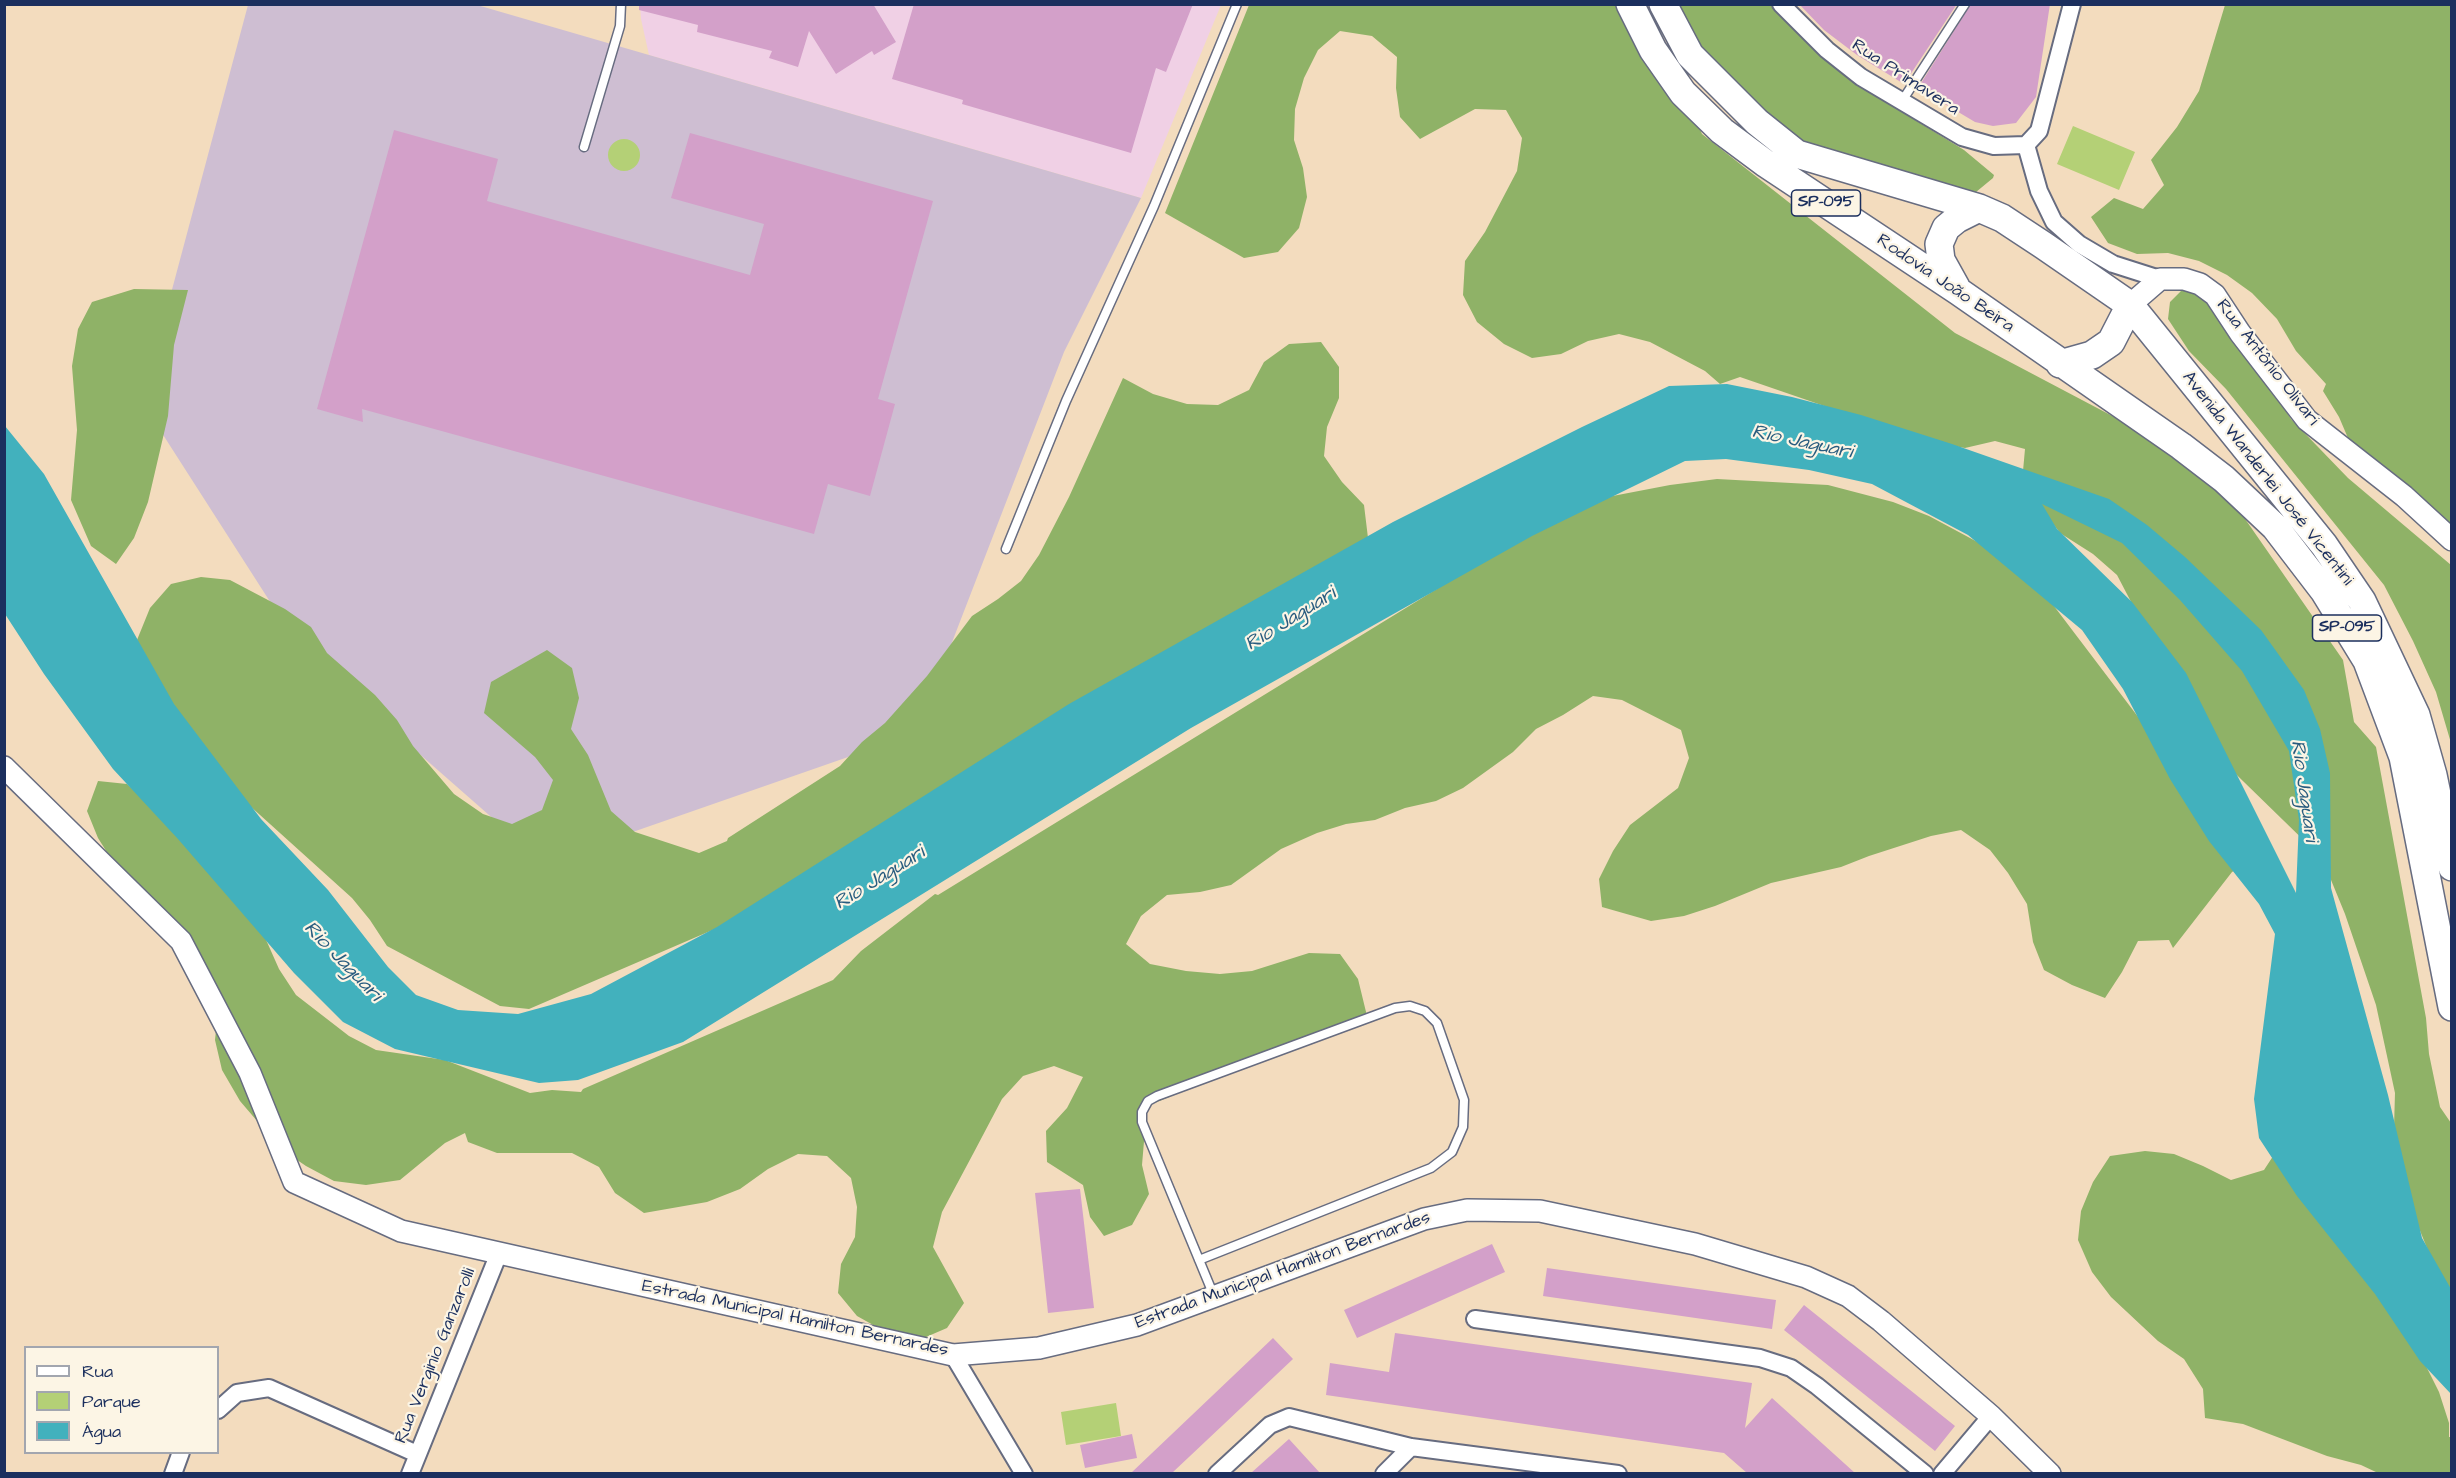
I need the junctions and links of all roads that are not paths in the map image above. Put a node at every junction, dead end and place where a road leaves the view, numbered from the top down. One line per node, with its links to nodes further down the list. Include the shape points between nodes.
1 (621, 4): 10 (lane, via 620,26)
2 (1237, 4): 17 (lane)
3 (1630, 4): 13 (main road, Rodovia João Beira / SP-095, via 1653,50 1683,93 1722,130 1765,163)
4 (1663, 4): 11 (main road, SP-095, via 1690,55 1757,122 1797,154)
5 (1965, 4): 8 (lane)
6 (2072, 4): 9 (street, via 2039,131)
7 (1782, 5): 8 (street, Rua Primavera, via 1836,57)
8 (1902, 101): 9 (street, Rua Primavera, via 1962,137 1994,146)
9 (2026, 146): 12 (street, via 2054,222 2079,244 2113,264)
10 (584, 147)
11 (1979, 208): 13 (main road, via 1946,228 1939,244 1941,260); 14 (main road, SP-095, via 2001,218)
12 (2160, 279): 14 (street); 16 (street, Rua Antônio Olivari, via 2184,279 2215,295 2307,420 2403,495)
13 (1958, 291): 15 (main road, Rodovia João Beira / SP-095)
14 (2130, 305): 15 (main road, via 2110,342 2092,355); 19 (main road, Avenida Wanderlei José Vicentini / SP-095, via 2324,545 2362,601 2416,715 2433,775)
15 (2060, 364): 20 (main road, Avenida Wanderlei José Vicentini / SP-095, via 2181,446 2224,479 2275,527 2324,591 2367,661 2403,758)
16 (2451, 540)
17 (1006, 549)
18 (4, 767): 21 (street, Estrada Municipal Hamilton Bernardes, via 181,941 250,1073 294,1182 401,1231)
19 (2451, 867)
20 (2451, 1007)
21 (499, 1253): 25 (street, Estrada Municipal Hamilton Bernardes); 30 (street, Rua Verginio Ganzarolli)
22 (1199, 1260): 22 (lane, via 1142,1122 1148,1101 1395,1008 1410,1005 1425,1011 1437,1023 1464,1100 1463,1127 1452,1152 1431,1168); 23 (lane)
23 (1214, 1296): 25 (street, Estrada Municipal Hamilton Bernardes, via 1137,1324 1039,1348); 27 (street, Estrada Municipal Hamilton Bernardes, via 1424,1219 1467,1210 1540,1211 1695,1244 1817,1281 1848,1296 1881,1321)
24 (1475, 1319): 37 (street, via 1760,1358 1791,1368)
25 (953, 1355): 33 (street)
26 (219, 1409): 30 (street, via 237,1393 269,1388)
27 (1991, 1416): 38 (street); 39 (street, Estrada Municipal Hamilton Bernardes)
28 (1411, 1447): 34 (street, via 1289,1417 1270,1425); 35 (street); 36 (street)
29 (180, 1454): 31 (street)
30 (417, 1454): 32 (street, Rua Verginio Ganzarolli)
31 (173, 1473)
32 (410, 1473)
33 (1024, 1473)
34 (1217, 1473)
35 (1384, 1473)
36 (1618, 1473)
37 (1924, 1473)
38 (1942, 1473)
39 (2050, 1473)

